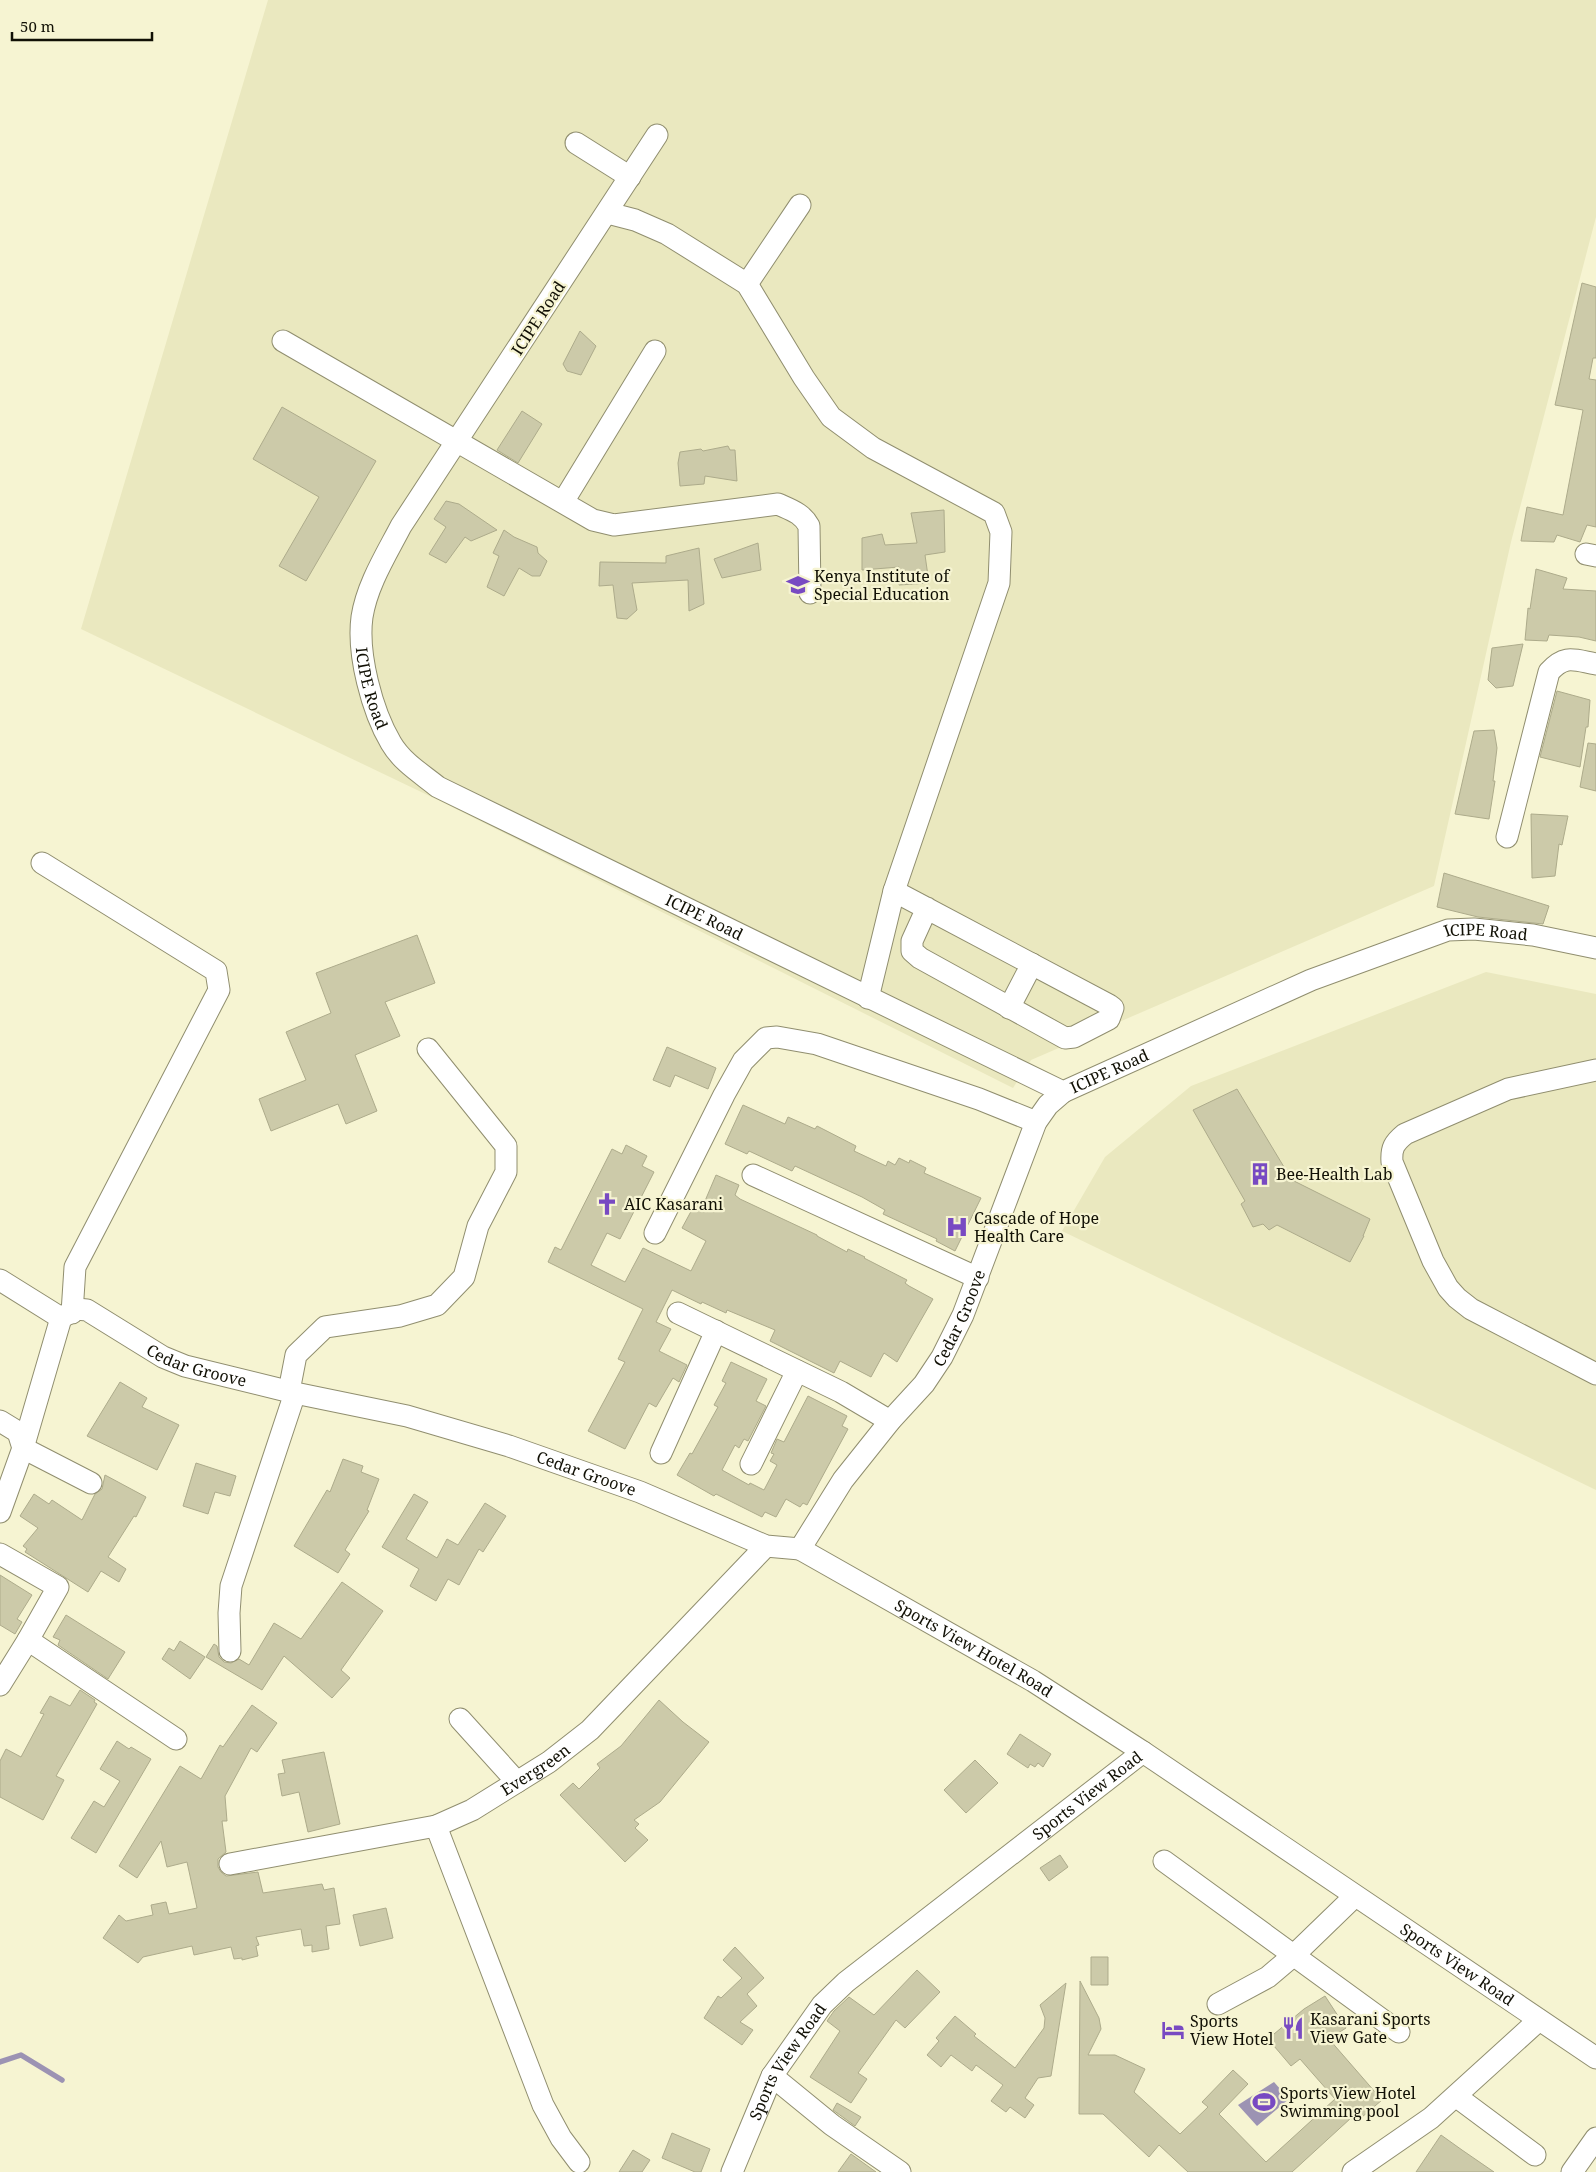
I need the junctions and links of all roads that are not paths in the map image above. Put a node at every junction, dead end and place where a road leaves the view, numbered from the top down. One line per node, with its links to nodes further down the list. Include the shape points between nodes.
1 (657, 135): 3 (street, ICIPE Road)
2 (576, 143): 3 (street)
3 (630, 177): 5 (street, ICIPE Road)
4 (800, 205): 6 (street)
5 (608, 212): 6 (street, via 667,234); 9 (street, ICIPE Road)
6 (747, 284): 15 (street, via 804,378 832,417 873,448 994,513 1001,532 998,583)
7 (283, 341): 9 (street)
8 (655, 350): 10 (street)
9 (457, 442): 10 (street); 19 (street, ICIPE Road, via 401,526 375,575 362,618 363,658 369,690 391,743 408,764 438,787)
10 (563, 502): 11 (street, via 593,520 614,525 778,504 804,518 809,526)
11 (810, 593)
12 (1596, 664): 13 (street, via 1569,659 1558,662 1549,672)
13 (1507, 837)
14 (42, 863): 30 (street, via 216,971 219,979 219,990 75,1268)
15 (894, 891): 16 (street); 19 (street)
16 (927, 908): 18 (street); 20 (street, via 912,941 912,951)
17 (1596, 948): 23 (street, ICIPE Road, via 1533,935 1474,929 1448,930 1311,980)
18 (1032, 964): 20 (street); 20 (street, via 1109,1005 1113,1008 1110,1019 1069,1039)
19 (868, 998): 23 (street, ICIPE Road)
20 (1009, 1008)
21 (428, 1049): 34 (street, via 506,1146 506,1172 478,1226 464,1276 437,1305 400,1316 325,1327 296,1355)
22 (1596, 1070): 33 (street, via 1508,1088 1405,1134 1391,1150 1392,1162 1433,1261 1457,1298 1471,1309)
23 (1063, 1092): 24 (street, Cedar Groove)
24 (1036, 1122): 26 (street, via 979,1099 817,1044 766,1038 744,1061 724,1095); 27 (street, Cedar Groove)
25 (753, 1175): 27 (street)
26 (655, 1233)
27 (978, 1278): 36 (street, Cedar Groove, via 942,1358 924,1384)
28 (0, 1280): 30 (street)
29 (678, 1313): 31 (street)
30 (67, 1315): 34 (street, Cedar Groove, via 76,1310 87,1310 163,1357 186,1366); 37 (street)
31 (716, 1331): 32 (street); 38 (street)
32 (797, 1371): 36 (street); 39 (street)
33 (1596, 1374)
34 (292, 1392): 42 (street, Cedar Groove, via 406,1416 509,1446 640,1492); 46 (street, via 231,1586)
35 (0, 1421): 37 (street, via 18,1432)
36 (890, 1421): 43 (street, Cedar Groove, via 843,1480)
37 (23, 1448): 40 (street); 41 (street)
38 (661, 1453)
39 (751, 1464)
40 (91, 1483)
41 (0, 1512)
42 (766, 1546): 43 (street, Cedar Groove); 51 (street, Evergreen, via 590,1730)
43 (800, 1549): 50 (street, Sports View Hotel Road, via 1033,1681)
44 (0, 1554): 45 (street, via 58,1587)
45 (28, 1640): 47 (street); 49 (street)
46 (230, 1652)
47 (0, 1685)
48 (460, 1720): 51 (street)
49 (176, 1739)
50 (1143, 1752): 55 (street, Sports View Road); 61 (street, Sports View Road, via 833,1994)
51 (517, 1782): 52 (street, Evergreen, via 472,1810)
52 (436, 1826): 54 (street, Evergreen); 65 (street, via 543,2105 560,2138)
53 (1164, 1861): 56 (street)
54 (230, 1864)
55 (1355, 1896): 56 (street); 58 (street, Sports View Road)
56 (1294, 1955): 57 (street, via 1268,1977); 59 (street)
57 (1218, 2004)
58 (1539, 2020): 60 (street, Sports View Road); 62 (street)
59 (1399, 2032)
60 (1596, 2058)
61 (772, 2076): 66 (street, Sports View Road); 67 (street, via 832,2125)
62 (1457, 2097): 64 (street); 68 (street)
63 (1596, 2138): 69 (street)
64 (1535, 2155)
65 (579, 2162)
66 (732, 2172)
67 (900, 2172)
68 (1353, 2172)
69 (1572, 2172)

